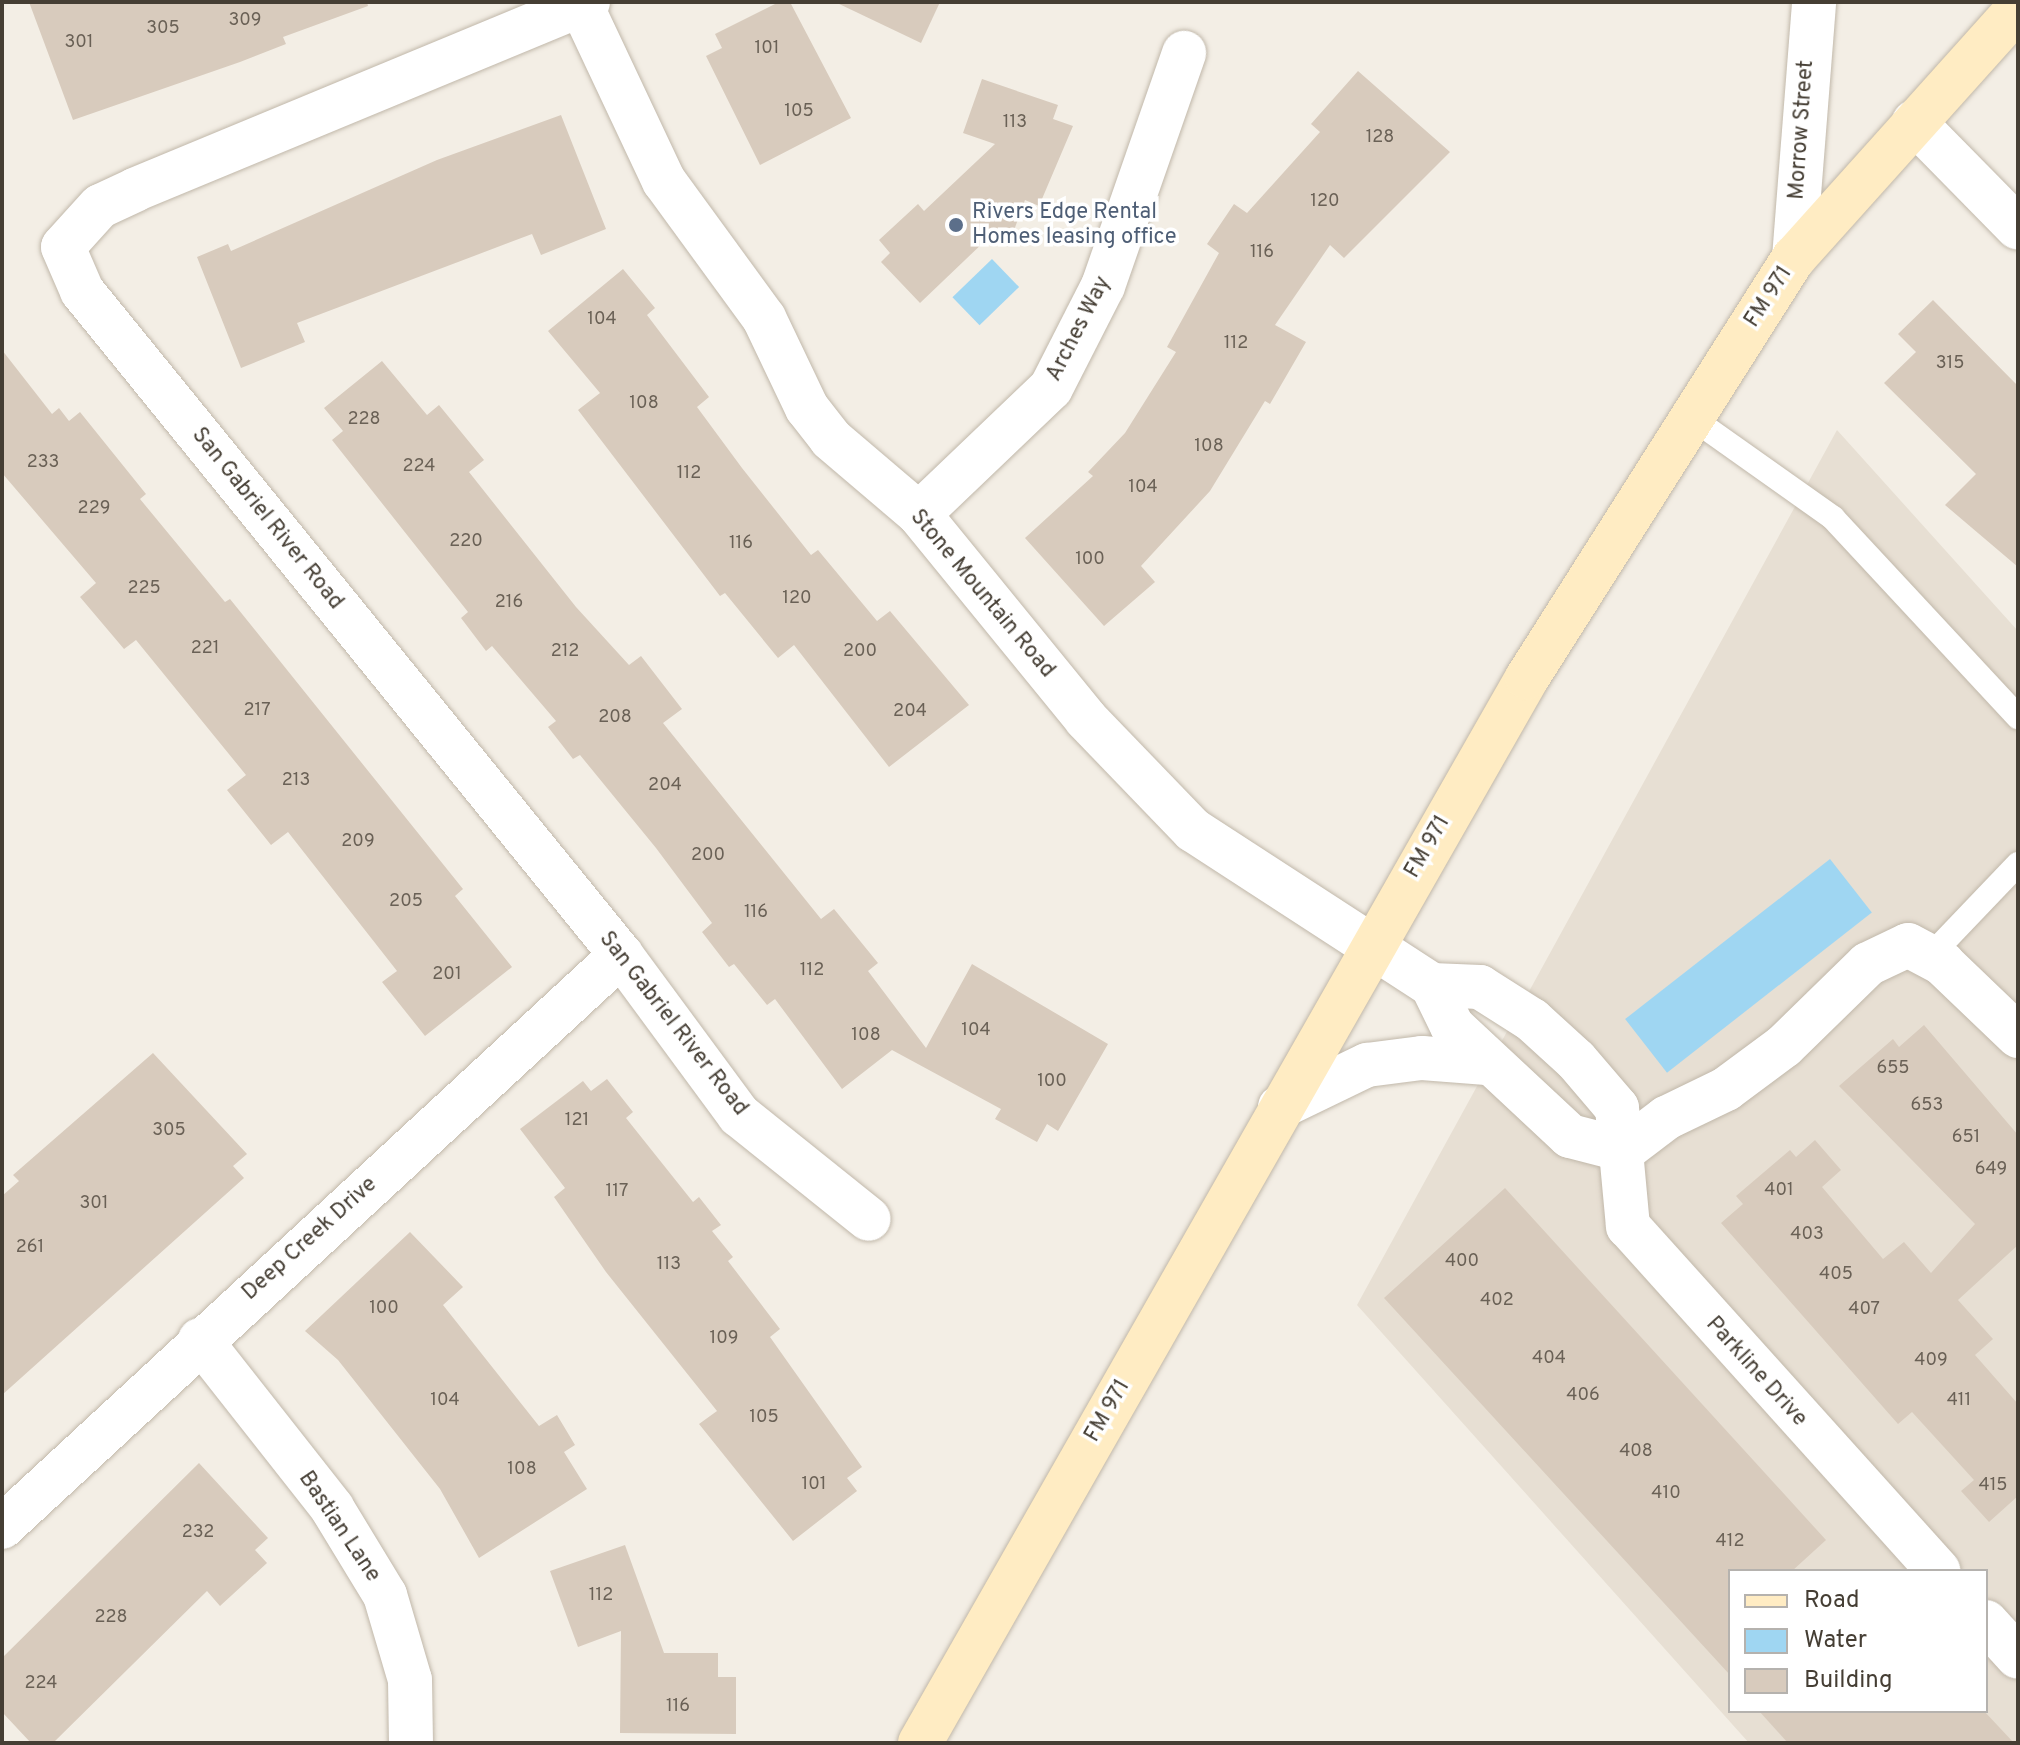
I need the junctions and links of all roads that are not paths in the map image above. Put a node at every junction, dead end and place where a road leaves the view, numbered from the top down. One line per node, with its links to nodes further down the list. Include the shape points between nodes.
1 (1814, 2): 7 (street, Morrow Street)
2 (585, 3): 9 (street, Stone Mountain Road, via 638,135 764,318 807,408 856,466); 13 (street, San Gabriel River Road, via 123,195 100,206 63,247 82,291)
3 (2018, 8): 5 (main road, FM 971 / FM 971)
4 (1184, 53): 9 (street, Arches Way, via 1103,286 1051,388)
5 (1914, 122): 6 (street); 7 (main road, FM 971 / FM 971)
6 (2018, 228)
7 (1794, 258): 8 (main road, FM 971 / FM 971)
8 (1692, 418): 10 (lane, via 1833,518); 12 (main road, FM 971 / FM 971, via 1527,678)
9 (919, 514): 12 (street, Stone Mountain Road, via 1086,719 1193,830)
10 (2018, 717)
11 (2018, 864): 14 (lane)
12 (1371, 946): 15 (street); 18 (main road, FM 971 / FM 971)
13 (621, 955): 20 (street, San Gabriel River Road, via 739,1115); 21 (street, Deep Creek Drive)
14 (1931, 955): 16 (street); 19 (street, via 1908,945 1868,964 1784,1046)
15 (1432, 985): 17 (street, via 1452,1026); 19 (street, Parkline Drive, via 1480,987 1532,1020 1617,1108)
16 (2018, 1036)
17 (1487, 1063): 18 (street, via 1422,1058 1367,1065); 19 (street, via 1570,1136)
18 (1280, 1107): 27 (main road, FM 971 / FM 971)
19 (1624, 1150): 23 (street, Parkline Drive, via 1628,1226)
20 (869, 1219)
21 (200, 1340): 22 (street, Deep Creek Drive); 26 (street, Bastian Lane, via 332,1508 385,1595 410,1680)
22 (2, 1527)
23 (1937, 1569)
24 (1988, 1624): 25 (street)
25 (2018, 1657)
26 (411, 1743)
27 (920, 1743)

